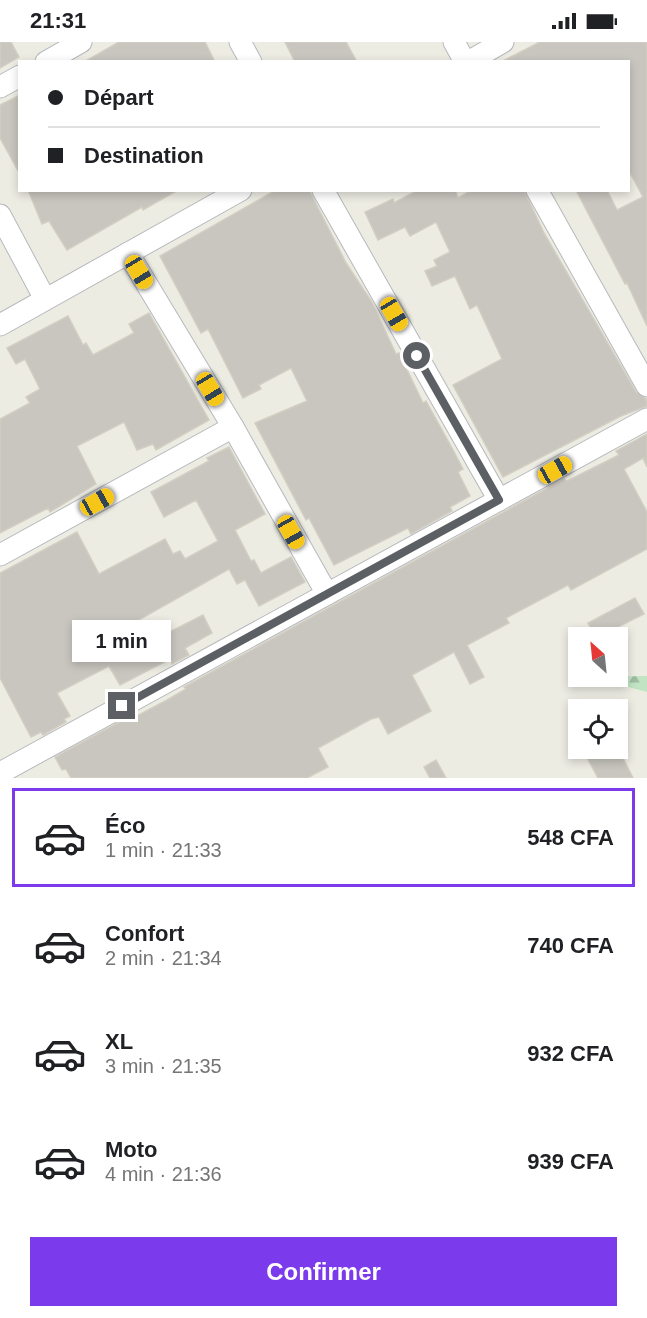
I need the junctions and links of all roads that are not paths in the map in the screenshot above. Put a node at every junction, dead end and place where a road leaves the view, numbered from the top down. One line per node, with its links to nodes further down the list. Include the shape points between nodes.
1 (81, 42): 5 (street)
2 (240, 42): 6 (street)
3 (454, 42): 7 (street)
4 (503, 42): 8 (street)
5 (50, 60)
6 (250, 60)
7 (465, 60)
8 (470, 60)
9 (18, 77): 10 (street)
10 (0, 87)
11 (237, 192): 15 (street)
12 (324, 192): 21 (street)
13 (538, 192): 18 (street)
14 (0, 215): 16 (street)
15 (128, 253): 16 (street); 20 (street)
16 (45, 299): 17 (street)
17 (0, 325)
18 (647, 386)
19 (647, 419): 21 (street)
20 (233, 428): 22 (street); 23 (street)
21 (499, 500): 23 (street)
22 (0, 555)
23 (327, 594): 24 (street)
24 (0, 774)

